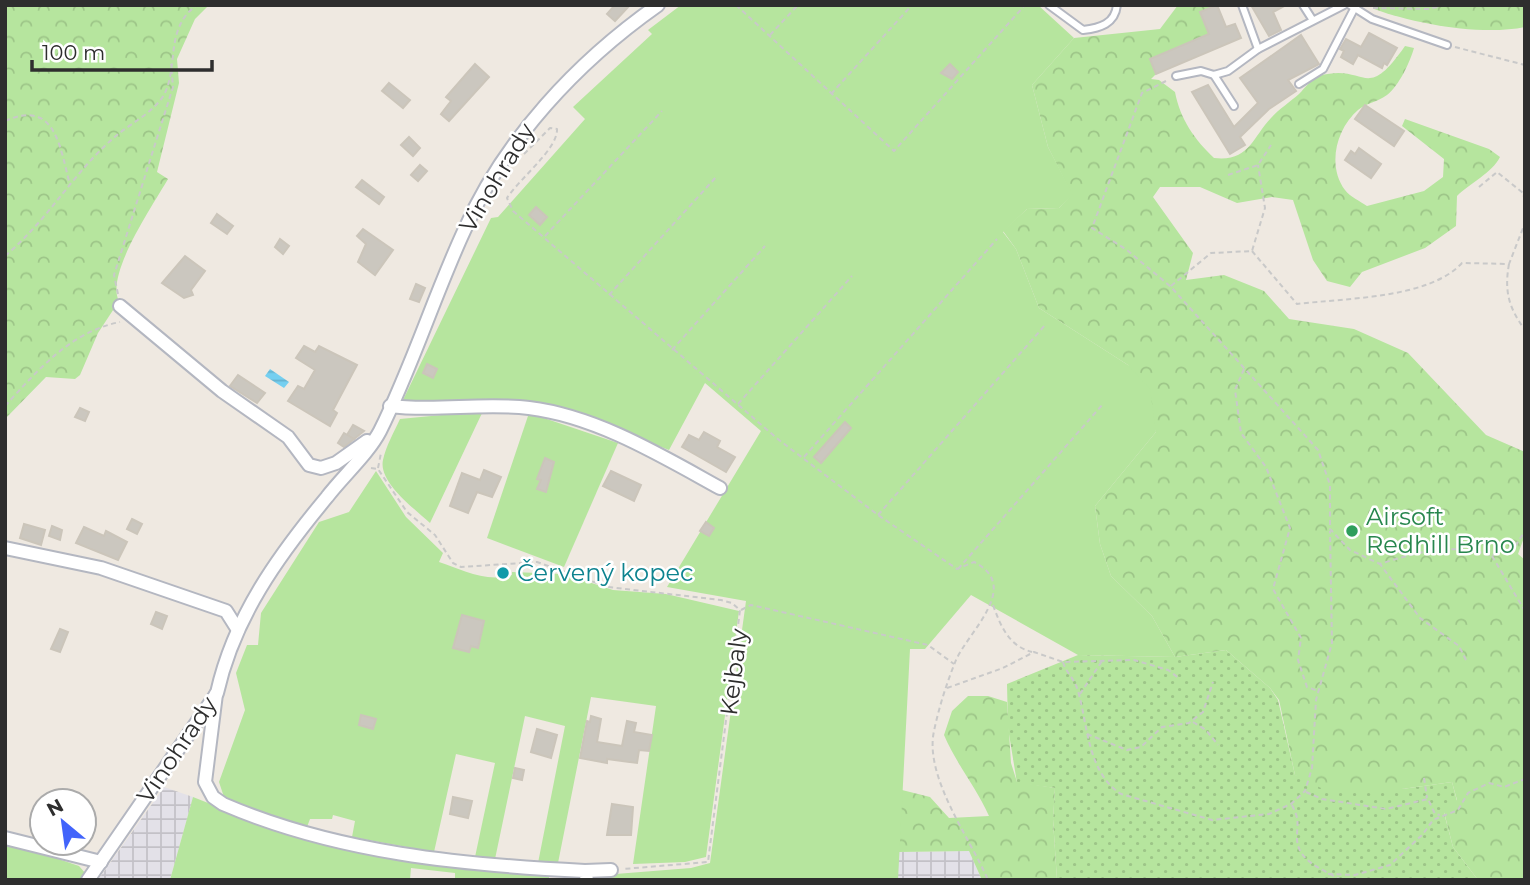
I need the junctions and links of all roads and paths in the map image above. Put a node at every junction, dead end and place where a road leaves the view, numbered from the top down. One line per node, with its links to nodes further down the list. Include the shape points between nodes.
1 (197, 5): 17 (path, via 181,24)
2 (658, 5): 53 (street, Vinohrady, via 538,110 484,190)
3 (736, 5): 14 (path)
4 (798, 5): 14 (path)
5 (912, 5): 22 (path)
6 (1025, 5): 22 (path, via 894,151)
7 (1049, 5): 8 (lane, via 1083,30 1110,22)
8 (1118, 5)
9 (1242, 5): 16 (lane)
10 (1303, 5): 13 (lane)
11 (1446, 5): 12 (path, via 1428,9)
12 (1350, 7): 13 (lane); 15 (lane, via 1371,19); 21 (lane, via 1324,69)
13 (1312, 19): 16 (lane)
14 (769, 36): 22 (path)
15 (1447, 45): 18 (path)
16 (1258, 49): 19 (lane, via 1228,71)
17 (170, 59): 31 (path, via 167,87 158,103 84,166); 44 (path, via 173,87 114,275)
18 (1525, 65)
19 (1214, 75): 20 (lane, via 1201,71); 23 (lane)
20 (1176, 76): 42 (path, via 1142,93 1091,228 1127,250)
21 (1299, 84)
22 (831, 94)
23 (1234, 106)
24 (662, 111): 35 (path)
25 (5, 121): 31 (path, via 24,113 41,117 56,134)
26 (546, 134): 35 (path, via 554,126 557,129 551,148 507,198 513,211)
27 (1271, 145): 28 (path)
28 (1258, 165): 29 (path); 38 (path, via 1265,208)
29 (1228, 175)
30 (717, 176): 43 (path)
31 (70, 186): 39 (path, via 32,233)
32 (1479, 187): 33 (path, via 1497,172 1524,192)
33 (1525, 201)
34 (1525, 223): 40 (path)
35 (544, 237): 43 (path)
36 (997, 239): 55 (path)
37 (765, 246): 48 (path)
38 (1252, 250): 40 (path, via 1297,304 1422,287 1451,275 1462,263); 42 (path, via 1211,253)
39 (5, 256)
40 (1509, 264): 47 (path, via 1505,284 1510,309)
41 (852, 276): 51 (path)
42 (1171, 287): 49 (path)
43 (608, 295): 48 (path)
44 (120, 306): 45 (street)
45 (135, 318): 52 (path, via 87,332 52,355); 54 (street, via 222,391 288,437 309,465 321,468 336,463)
46 (1046, 324): 58 (path)
47 (1525, 330)
48 (671, 350): 51 (path)
49 (1245, 368): 59 (path, via 1318,450 1330,485); 77 (path, via 1235,390 1241,433 1266,467 1290,528 1273,589 1301,638 1298,660 1307,687)
50 (1102, 404): 64 (path)
51 (737, 405): 55 (path)
52 (5, 406)
53 (390, 406): 54 (street, Vinohrady); 57 (street, via 529,408 592,426)
54 (379, 433): 56 (street, Vinohrady)
55 (804, 458): 58 (path)
56 (353, 465): 66 (path, Kejbaly, via 378,469 407,512 435,535 453,563 466,569 537,562 608,587 721,600); 68 (street, Vinohrady, via 282,551)
57 (720, 488)
58 (878, 515): 64 (path)
59 (1330, 529): 63 (path, via 1350,550); 77 (path, via 1332,643)
60 (1525, 531): 62 (path, via 1514,548)
61 (5, 548): 68 (street, via 102,568 164,589 226,611)
62 (1492, 556): 63 (path, via 1458,547); 67 (path)
63 (1380, 564): 70 (path, via 1420,618 1459,646)
64 (957, 569): 65 (path, via 974,562 985,567 992,577)
65 (993, 604): 69 (path, via 1009,638); 73 (path)
66 (740, 610): 73 (path, via 751,605 928,645); 91 (path, Kejbaly, via 708,862)
67 (1525, 611)
68 (238, 630): 78 (street, Vinohrady)
69 (1034, 652): 72 (path); 76 (path)
70 (1466, 660)
71 (1102, 661): 72 (path); 74 (path, via 1134,660 1168,670); 79 (path)
72 (1063, 662): 79 (path)
73 (954, 664): 76 (path)
74 (1180, 679)
75 (1213, 682): 80 (path, via 1203,712)
76 (946, 688): 95 (path, via 932,752 940,783)
77 (1318, 692): 85 (path, via 1312,768)
78 (217, 693): 90 (street, Vinohrady); 93 (street, via 205,782 223,804 309,836 470,863)
79 (1079, 695): 81 (path)
80 (1192, 721): 81 (path, via 1162,727 1141,747 1127,750); 82 (path)
81 (1086, 734): 87 (path, via 1110,787 1121,794 1213,820 1269,814)
82 (1218, 745)
83 (1424, 778): 86 (path)
84 (1525, 779): 88 (path, via 1504,787 1484,785 1468,793 1458,810)
85 (1305, 791): 86 (path, via 1322,799 1386,809); 87 (path)
86 (1428, 799): 88 (path)
87 (1291, 804): 92 (path, via 1298,818 1301,850 1309,863)
88 (1440, 815): 92 (path, via 1390,865 1354,875)
89 (5, 838): 90 (street)
90 (101, 862): 94 (street, Vinohrady)
91 (611, 870): 93 (street)
92 (1328, 874): 96 (path)
93 (586, 876)
94 (88, 880)
95 (988, 880)
96 (1341, 880)

